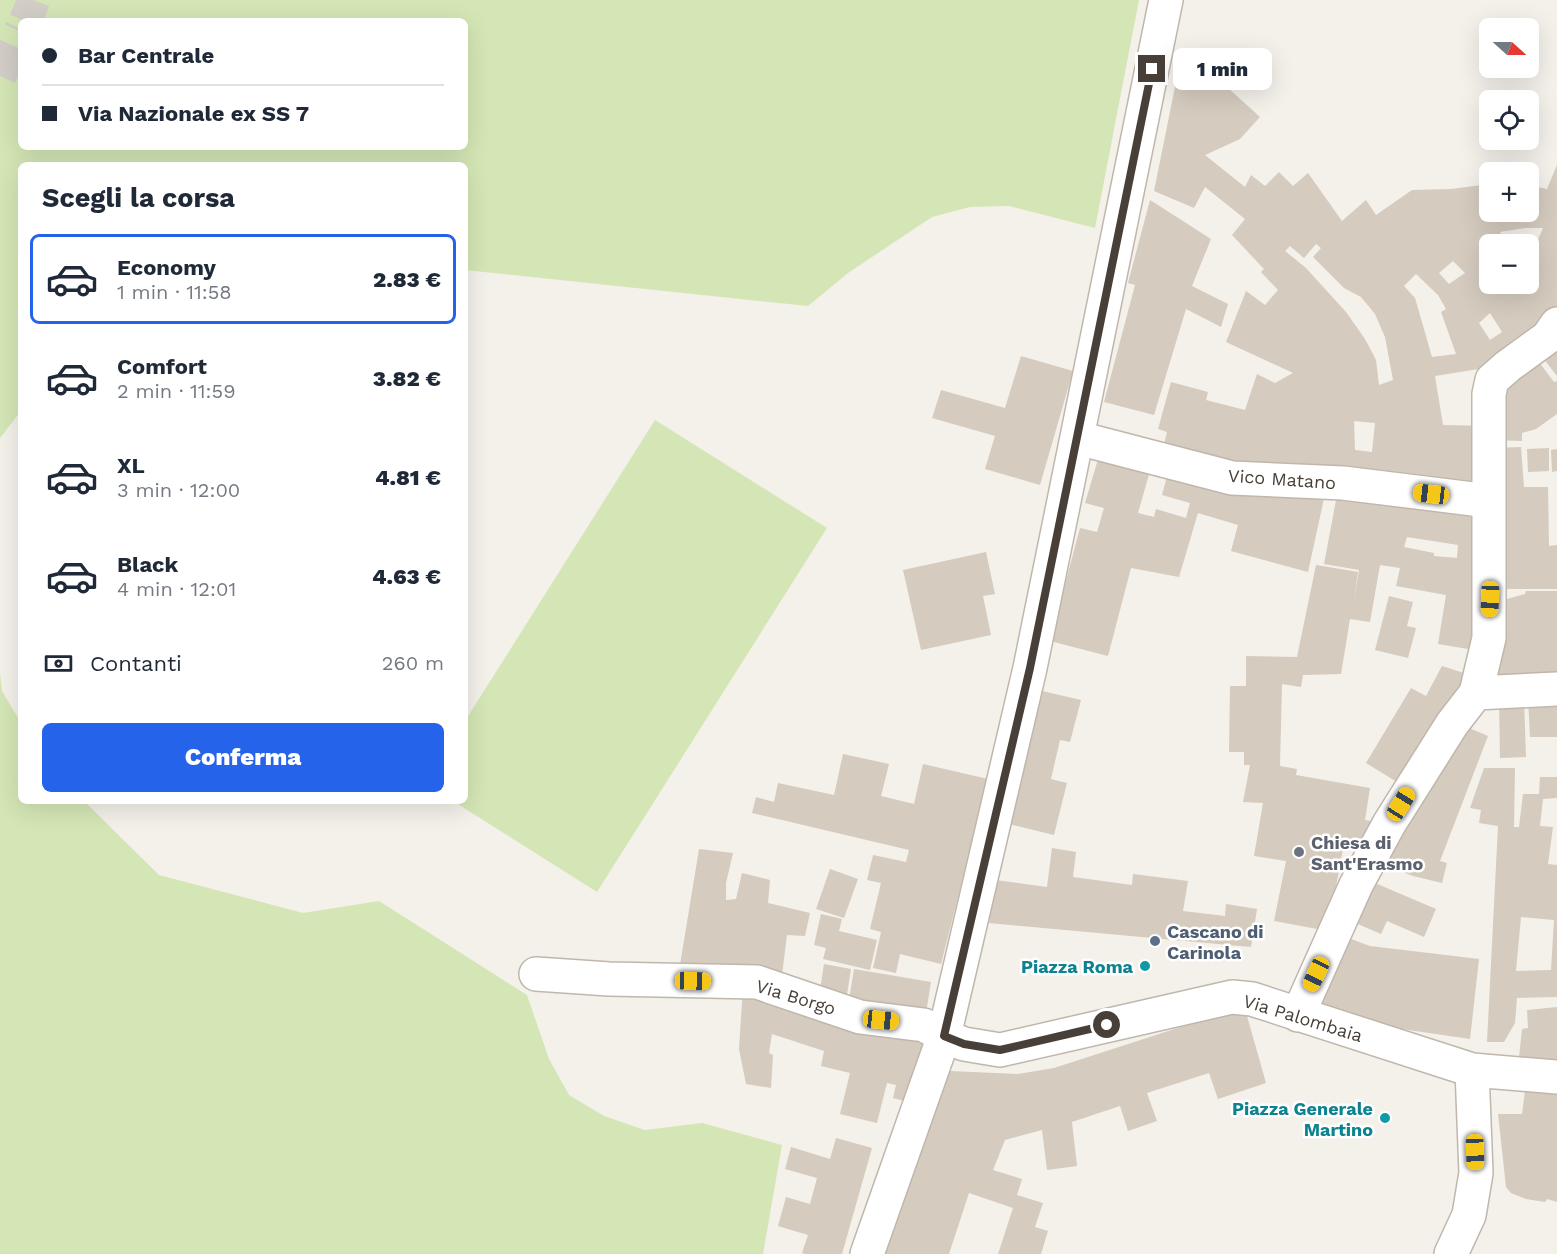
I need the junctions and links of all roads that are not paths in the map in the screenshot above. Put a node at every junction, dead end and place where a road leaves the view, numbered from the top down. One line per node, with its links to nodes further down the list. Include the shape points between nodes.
1 (1166, 0): 3 (street)
2 (1557, 324): 4 (street, via 1548,337 1492,380)
3 (1078, 438): 4 (street, Vico Matano, via 1232,478 1343,483); 9 (street, via 1030,668)
4 (1489, 501): 6 (street, via 1489,638)
5 (1557, 688): 6 (street)
6 (1476, 693): 8 (street, via 1389,824 1356,885)
7 (536, 974): 9 (street, Via Borgo, via 757,982 860,1017 924,1025)
8 (1298, 1015): 9 (street, Via Palombaia, via 1252,999 1232,997 1000,1050); 10 (street, Via Palombaia)
9 (944, 1036): 12 (street)
10 (1472, 1070): 11 (street, Via Palombaia); 13 (street, via 1476,1173 1469,1215)
11 (1557, 1077)
12 (867, 1254)
13 (1451, 1254)

